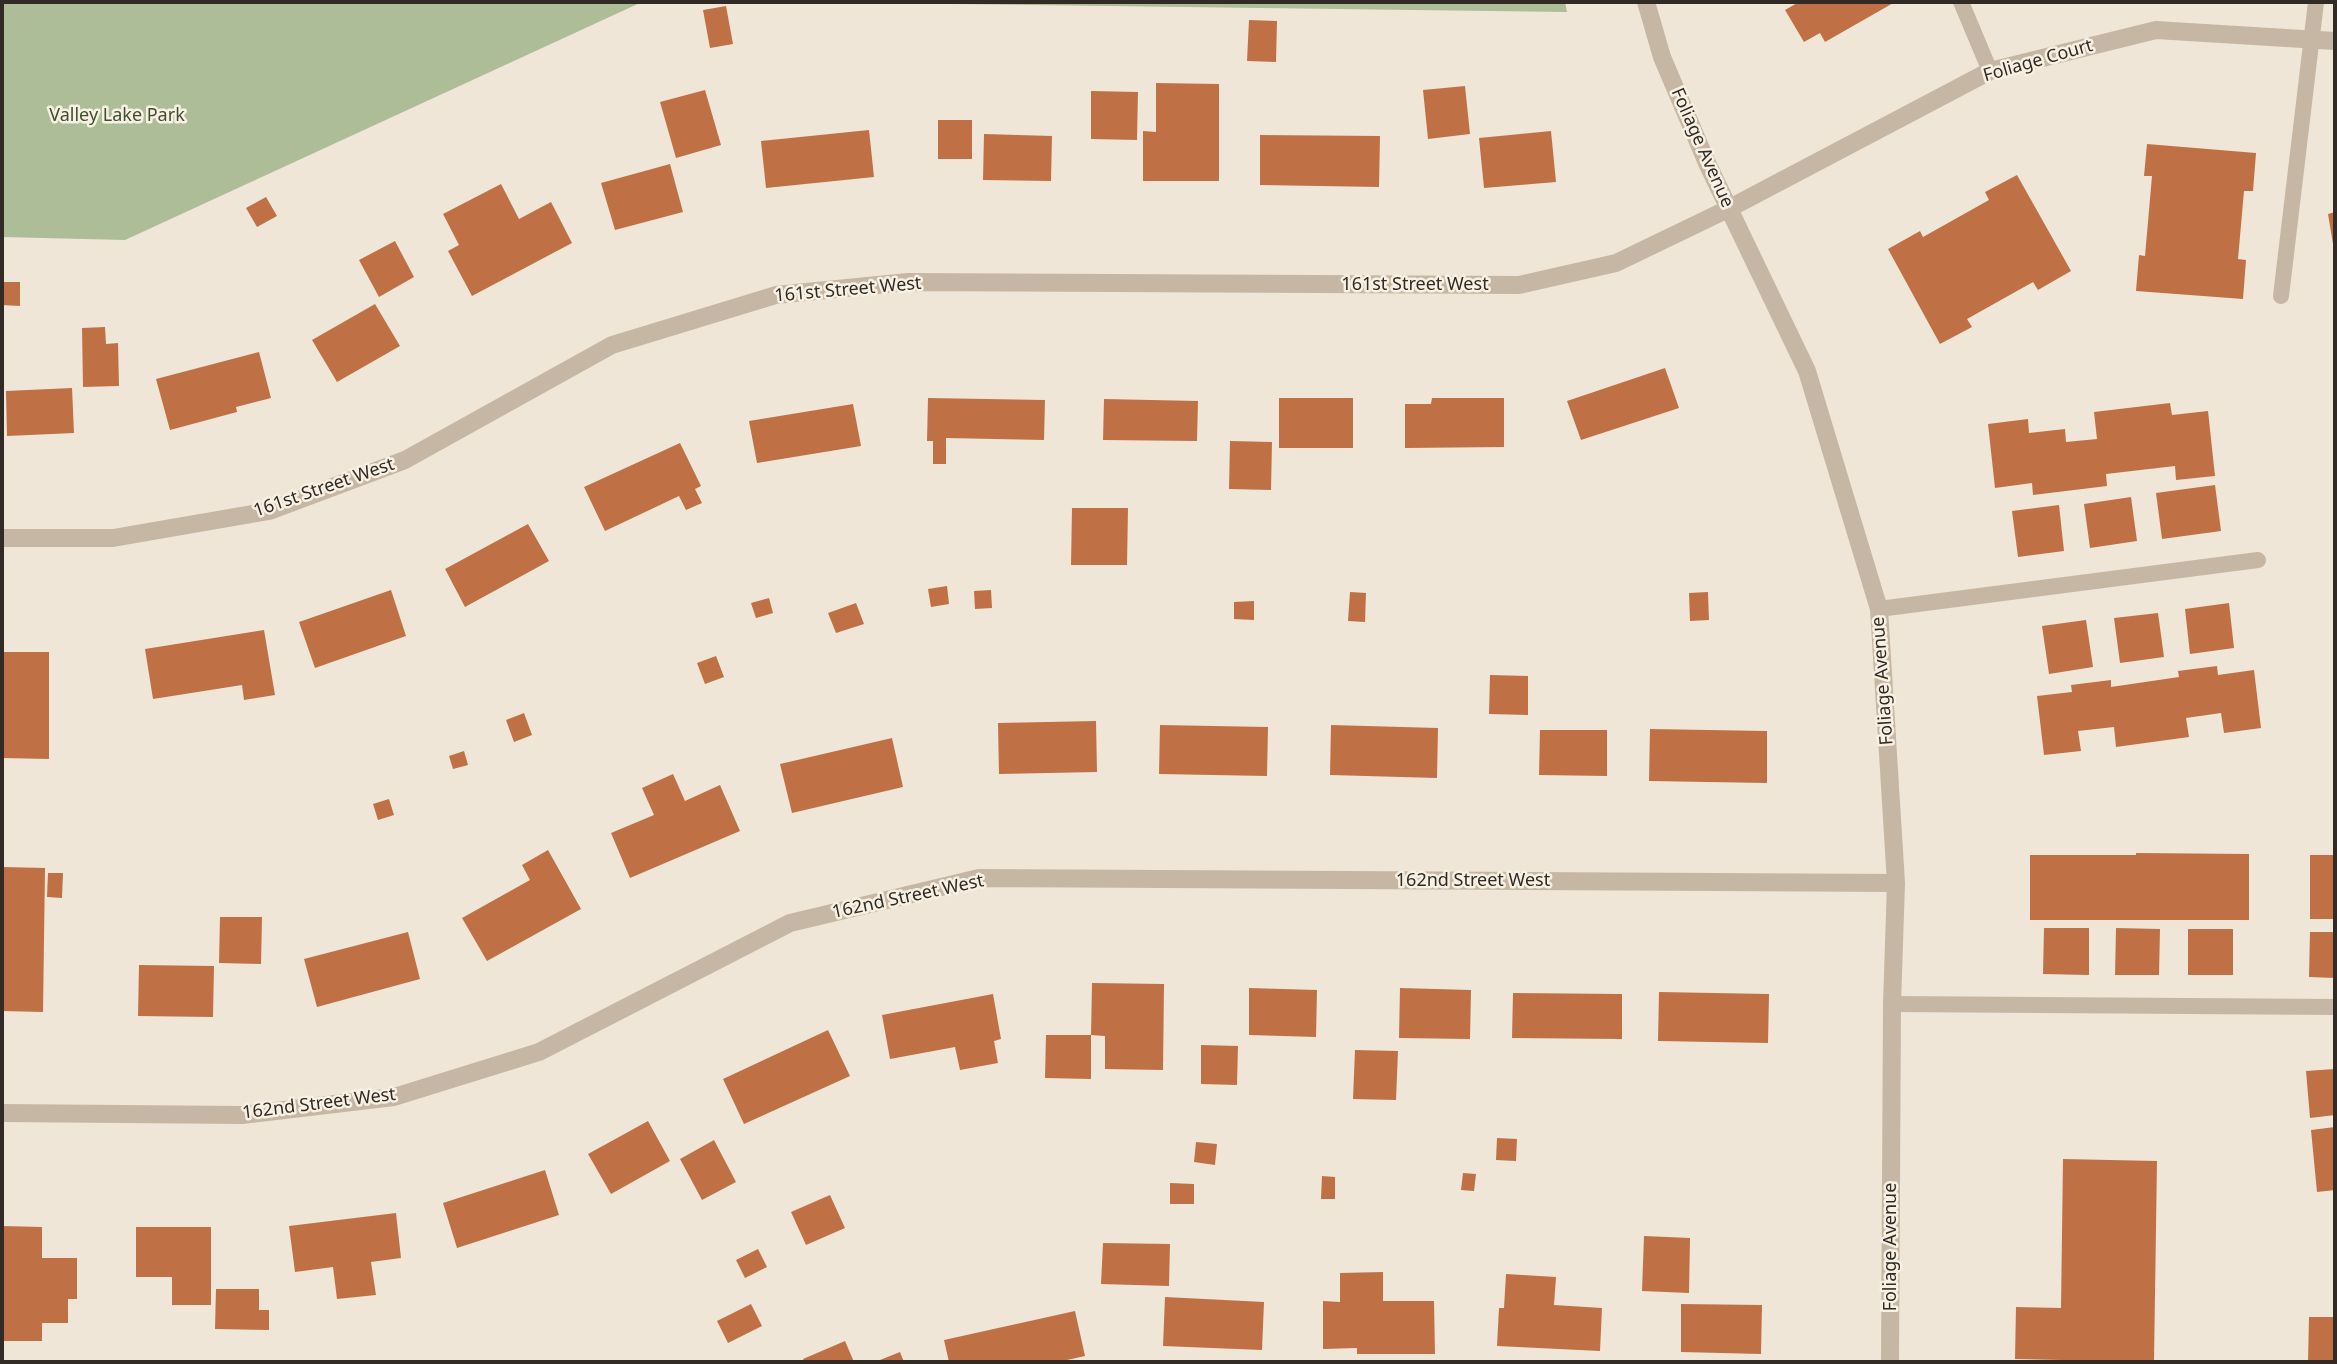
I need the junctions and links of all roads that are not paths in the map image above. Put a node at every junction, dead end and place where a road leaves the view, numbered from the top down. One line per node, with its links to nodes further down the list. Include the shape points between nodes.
1 (1646, 2): 7 (street, Foliage Avenue, via 1662,57)
2 (1961, 2): 6 (lane)
3 (2316, 2): 4 (lane)
4 (2310, 41): 5 (street, Foliage Court); 6 (street, Foliage Court, via 2157,30); 8 (lane)
5 (2335, 41)
6 (1990, 71): 7 (street, Foliage Court)
7 (1728, 209): 9 (street, 161st Street West, via 1616,263 1519,285 908,282 776,295 612,345 405,460 269,511 113,538); 11 (street, Foliage Avenue, via 1807,372)
8 (2281, 296)
9 (2, 538)
10 (2258, 560): 11 (lane)
11 (1879, 609): 12 (street, Foliage Avenue)
12 (1896, 883): 13 (street, Foliage Avenue); 15 (street, 162nd Street West, via 979,878 790,923 539,1052 394,1097 242,1115)
13 (1892, 1004): 14 (lane); 16 (street, Foliage Avenue)
14 (2335, 1007)
15 (2, 1113)
16 (1890, 1362)

